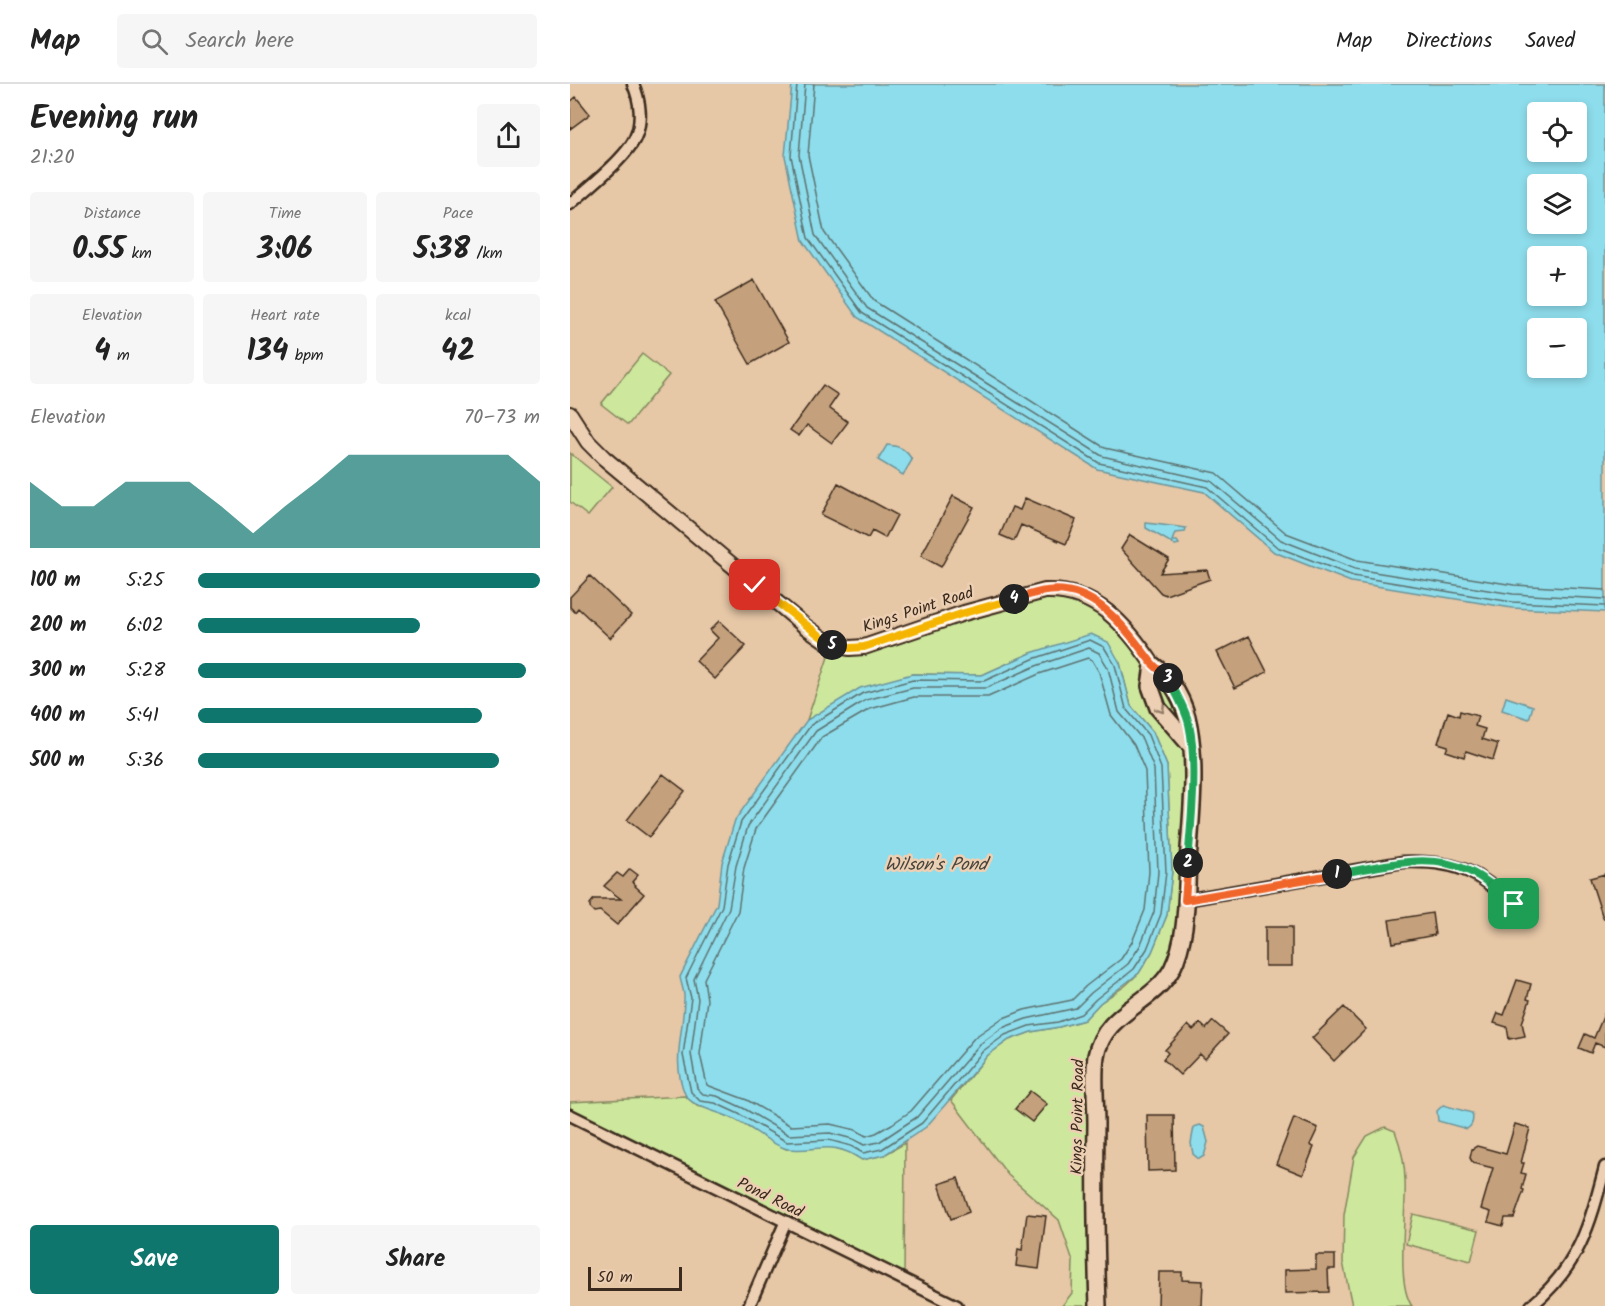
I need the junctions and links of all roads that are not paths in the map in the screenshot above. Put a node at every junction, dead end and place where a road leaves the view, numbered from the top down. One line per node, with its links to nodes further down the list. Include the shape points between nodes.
1 (633, 84): 2 (street, via 640,105 636,138)
2 (570, 204)
3 (570, 414): 4 (street, Kings Point Road, via 604,458 832,645 864,647 964,613 1059,590 1080,595 1106,609)
4 (1153, 665): 5 (main road, Kings Point Road, via 1165,673 1179,696); 5 (main road, one-way to 5, via 1150,686 1158,708)
5 (1191, 746): 6 (main road, Kings Point Road, via 1194,778)
6 (1185, 900): 7 (street, via 1403,862 1434,861 1471,871); 13 (main road, Kings Point Road, via 1182,938 1172,968 1161,983 1112,1024 1096,1056)
7 (1525, 914)
8 (570, 1115): 10 (street, Pond Road)
9 (1605, 1167): 14 (street, via 1584,1240 1563,1273)
10 (785, 1223): 11 (street); 12 (street, Pond Road)
11 (749, 1306)
12 (957, 1306)
13 (1098, 1306)
14 (1531, 1306)

